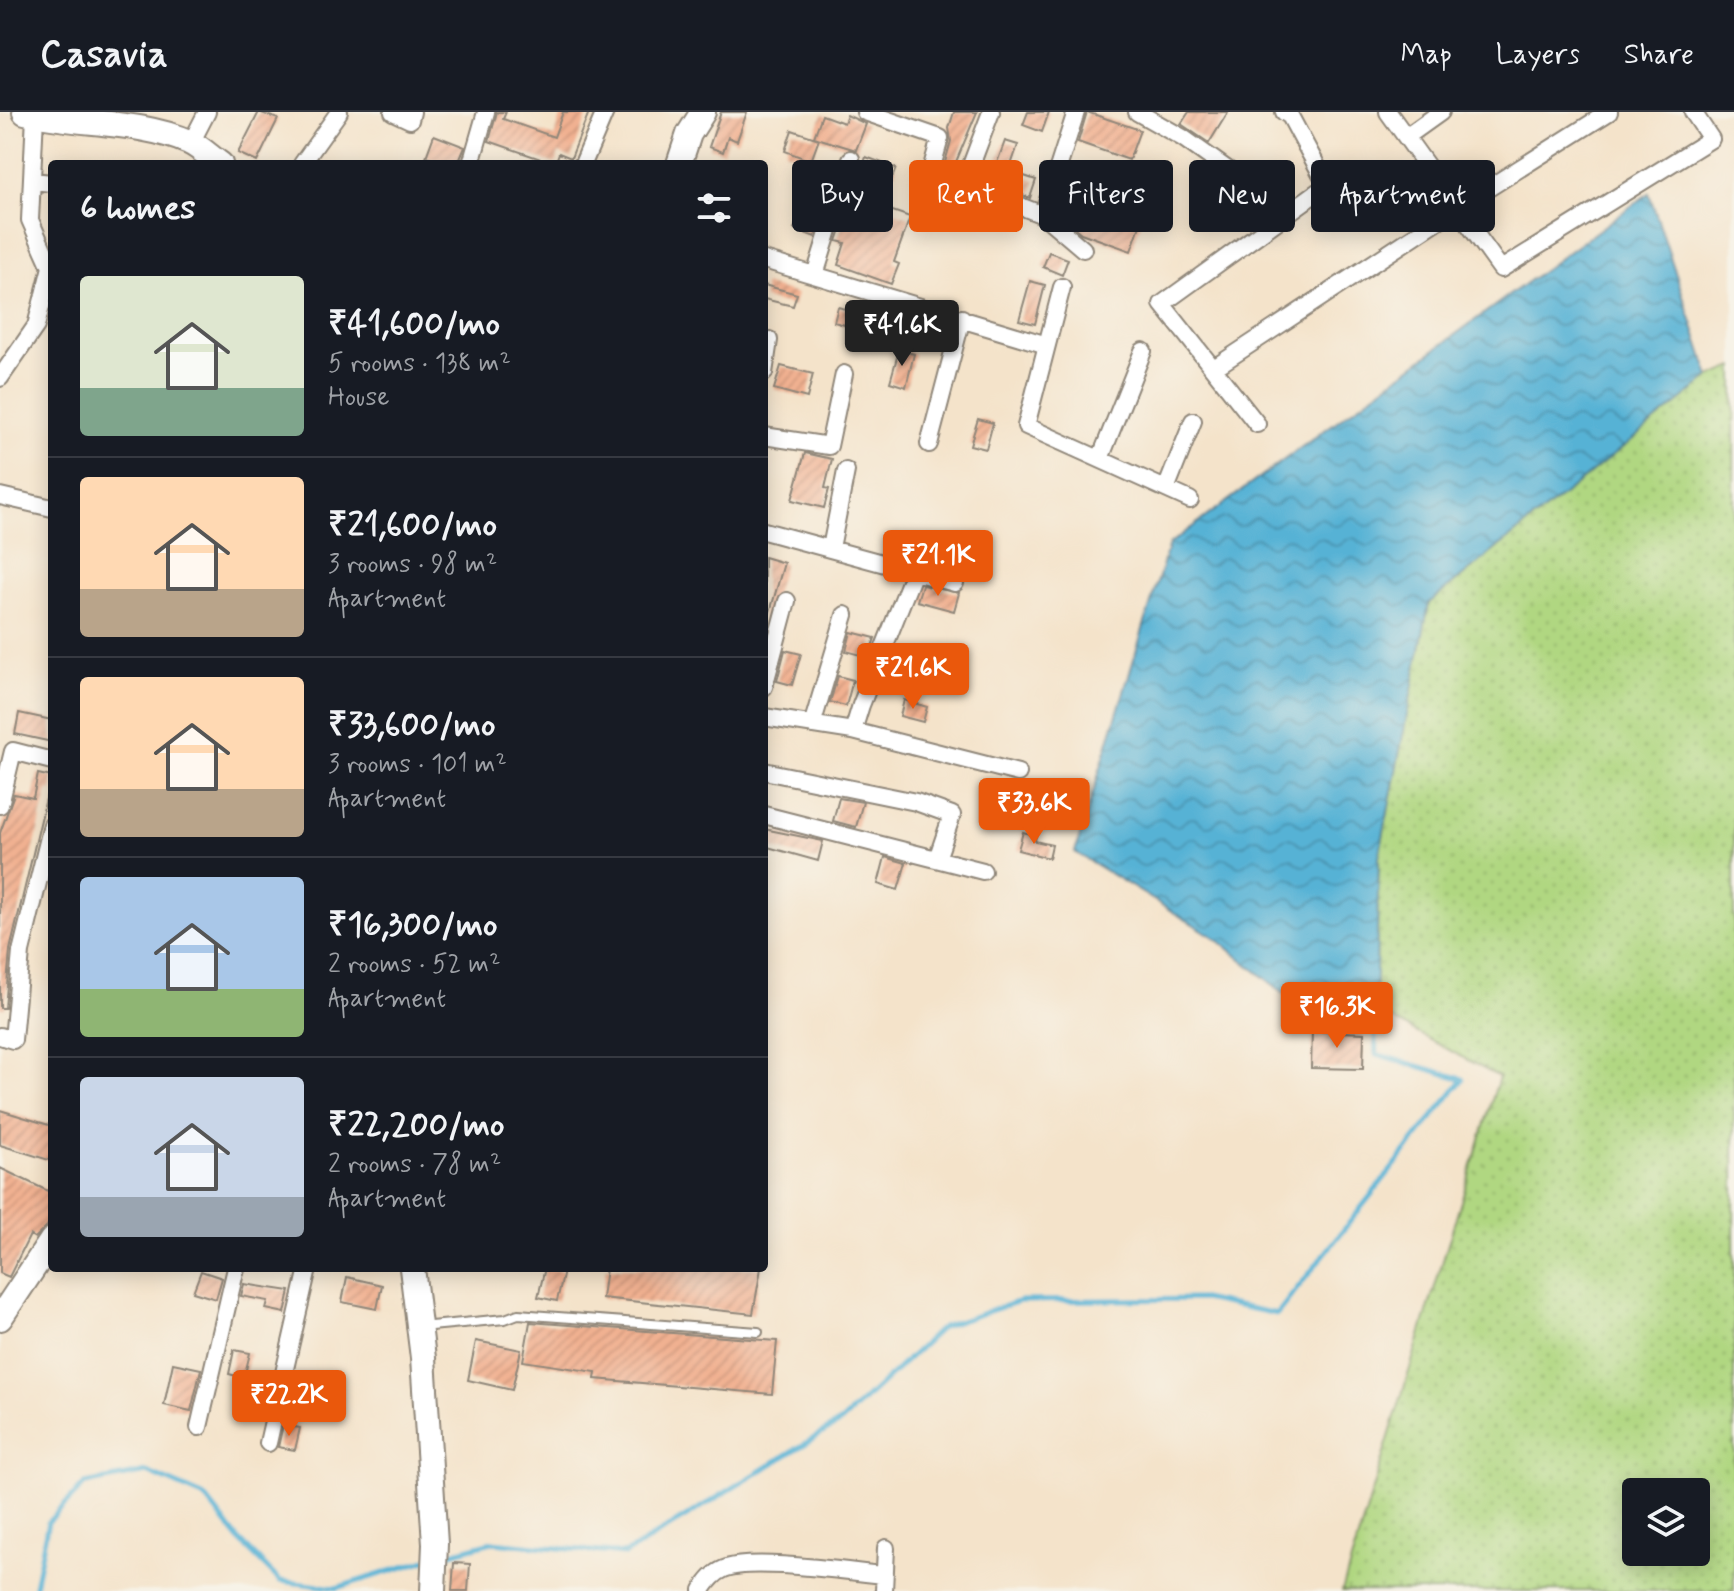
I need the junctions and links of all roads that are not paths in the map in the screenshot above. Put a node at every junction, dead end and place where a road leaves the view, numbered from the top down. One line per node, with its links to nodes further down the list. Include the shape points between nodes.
1 (207, 112): 20 (street)
2 (339, 112): 23 (street)
3 (393, 112): 4 (street, via 410,120)
4 (412, 112)
5 (486, 112): 24 (street)
6 (605, 112): 25 (street)
7 (703, 112): 26 (street)
8 (865, 112): 27 (street, via 940,138)
9 (991, 112): 28 (street)
10 (1076, 112): 29 (street)
11 (1137, 112): 30 (street)
12 (1284, 112): 35 (street, via 1327,185)
13 (1388, 112): 19 (street)
14 (1441, 112): 19 (street)
15 (1609, 112): 34 (street)
16 (1693, 112): 39 (street, via 1711,139 1501,269)
17 (30, 113): 18 (street); 32 (street)
18 (87, 117): 20 (street)
19 (1406, 137): 31 (street)
20 (191, 143): 22 (street)
21 (851, 159): 43 (street)
22 (214, 160)
23 (305, 160)
24 (475, 160)
25 (585, 160)
26 (680, 160)
27 (934, 160)
28 (973, 160)
29 (1061, 160)
30 (1214, 160)
31 (1423, 160)
32 (32, 181): 33 (street); 41 (street, via 30,220)
33 (48, 183)
34 (1495, 184)
35 (1295, 208)
36 (1063, 232): 40 (street)
37 (1262, 232): 51 (street, via 1162,304)
38 (1421, 232): 51 (street)
39 (1474, 232)
40 (1083, 249)
41 (48, 260)
42 (768, 261): 43 (street)
43 (815, 275): 46 (street)
44 (48, 279): 53 (street, via 36,326)
45 (1062, 287): 48 (street)
46 (962, 318): 48 (street); 57 (street)
47 (769, 340): 49 (street)
48 (1047, 345): 58 (street, via 1026,426)
49 (768, 347)
50 (1143, 351): 58 (street)
51 (1214, 368): 55 (street)
52 (844, 374): 56 (street, via 829,446)
53 (0, 378)
54 (1193, 421): 60 (street)
55 (1257, 424)
56 (768, 437)
57 (929, 444)
58 (1100, 459): 60 (street)
59 (846, 471): 65 (street)
60 (1166, 489): 62 (street)
61 (0, 496): 63 (street)
62 (1190, 500)
63 (48, 507)
64 (768, 532): 65 (street)
65 (831, 548): 66 (street)
66 (914, 572): 67 (street); 73 (street)
67 (955, 583)
68 (787, 601): 70 (street)
69 (845, 615): 72 (street)
70 (768, 672)
71 (768, 718): 72 (street)
72 (812, 725): 73 (street)
73 (853, 731): 76 (street)
74 (48, 760): 77 (street, via 13,751)
75 (768, 772): 80 (street, via 916,802 952,815)
76 (1018, 773)
77 (0, 805)
78 (768, 816): 80 (street)
79 (48, 841): 82 (street, via 21,952 13,1040)
80 (937, 859): 81 (street)
81 (983, 871)
82 (0, 1036)
83 (48, 1246): 87 (street)
84 (235, 1272): 90 (street)
85 (307, 1272): 91 (street)
86 (413, 1272): 88 (street)
87 (0, 1318)
88 (420, 1328): 89 (lane, via 518,1314); 94 (street)
89 (758, 1332)
90 (199, 1427)
91 (268, 1443)
92 (886, 1548): 93 (street)
93 (884, 1583): 95 (street, via 747,1563 725,1568)
94 (434, 1586)
95 (702, 1590)

